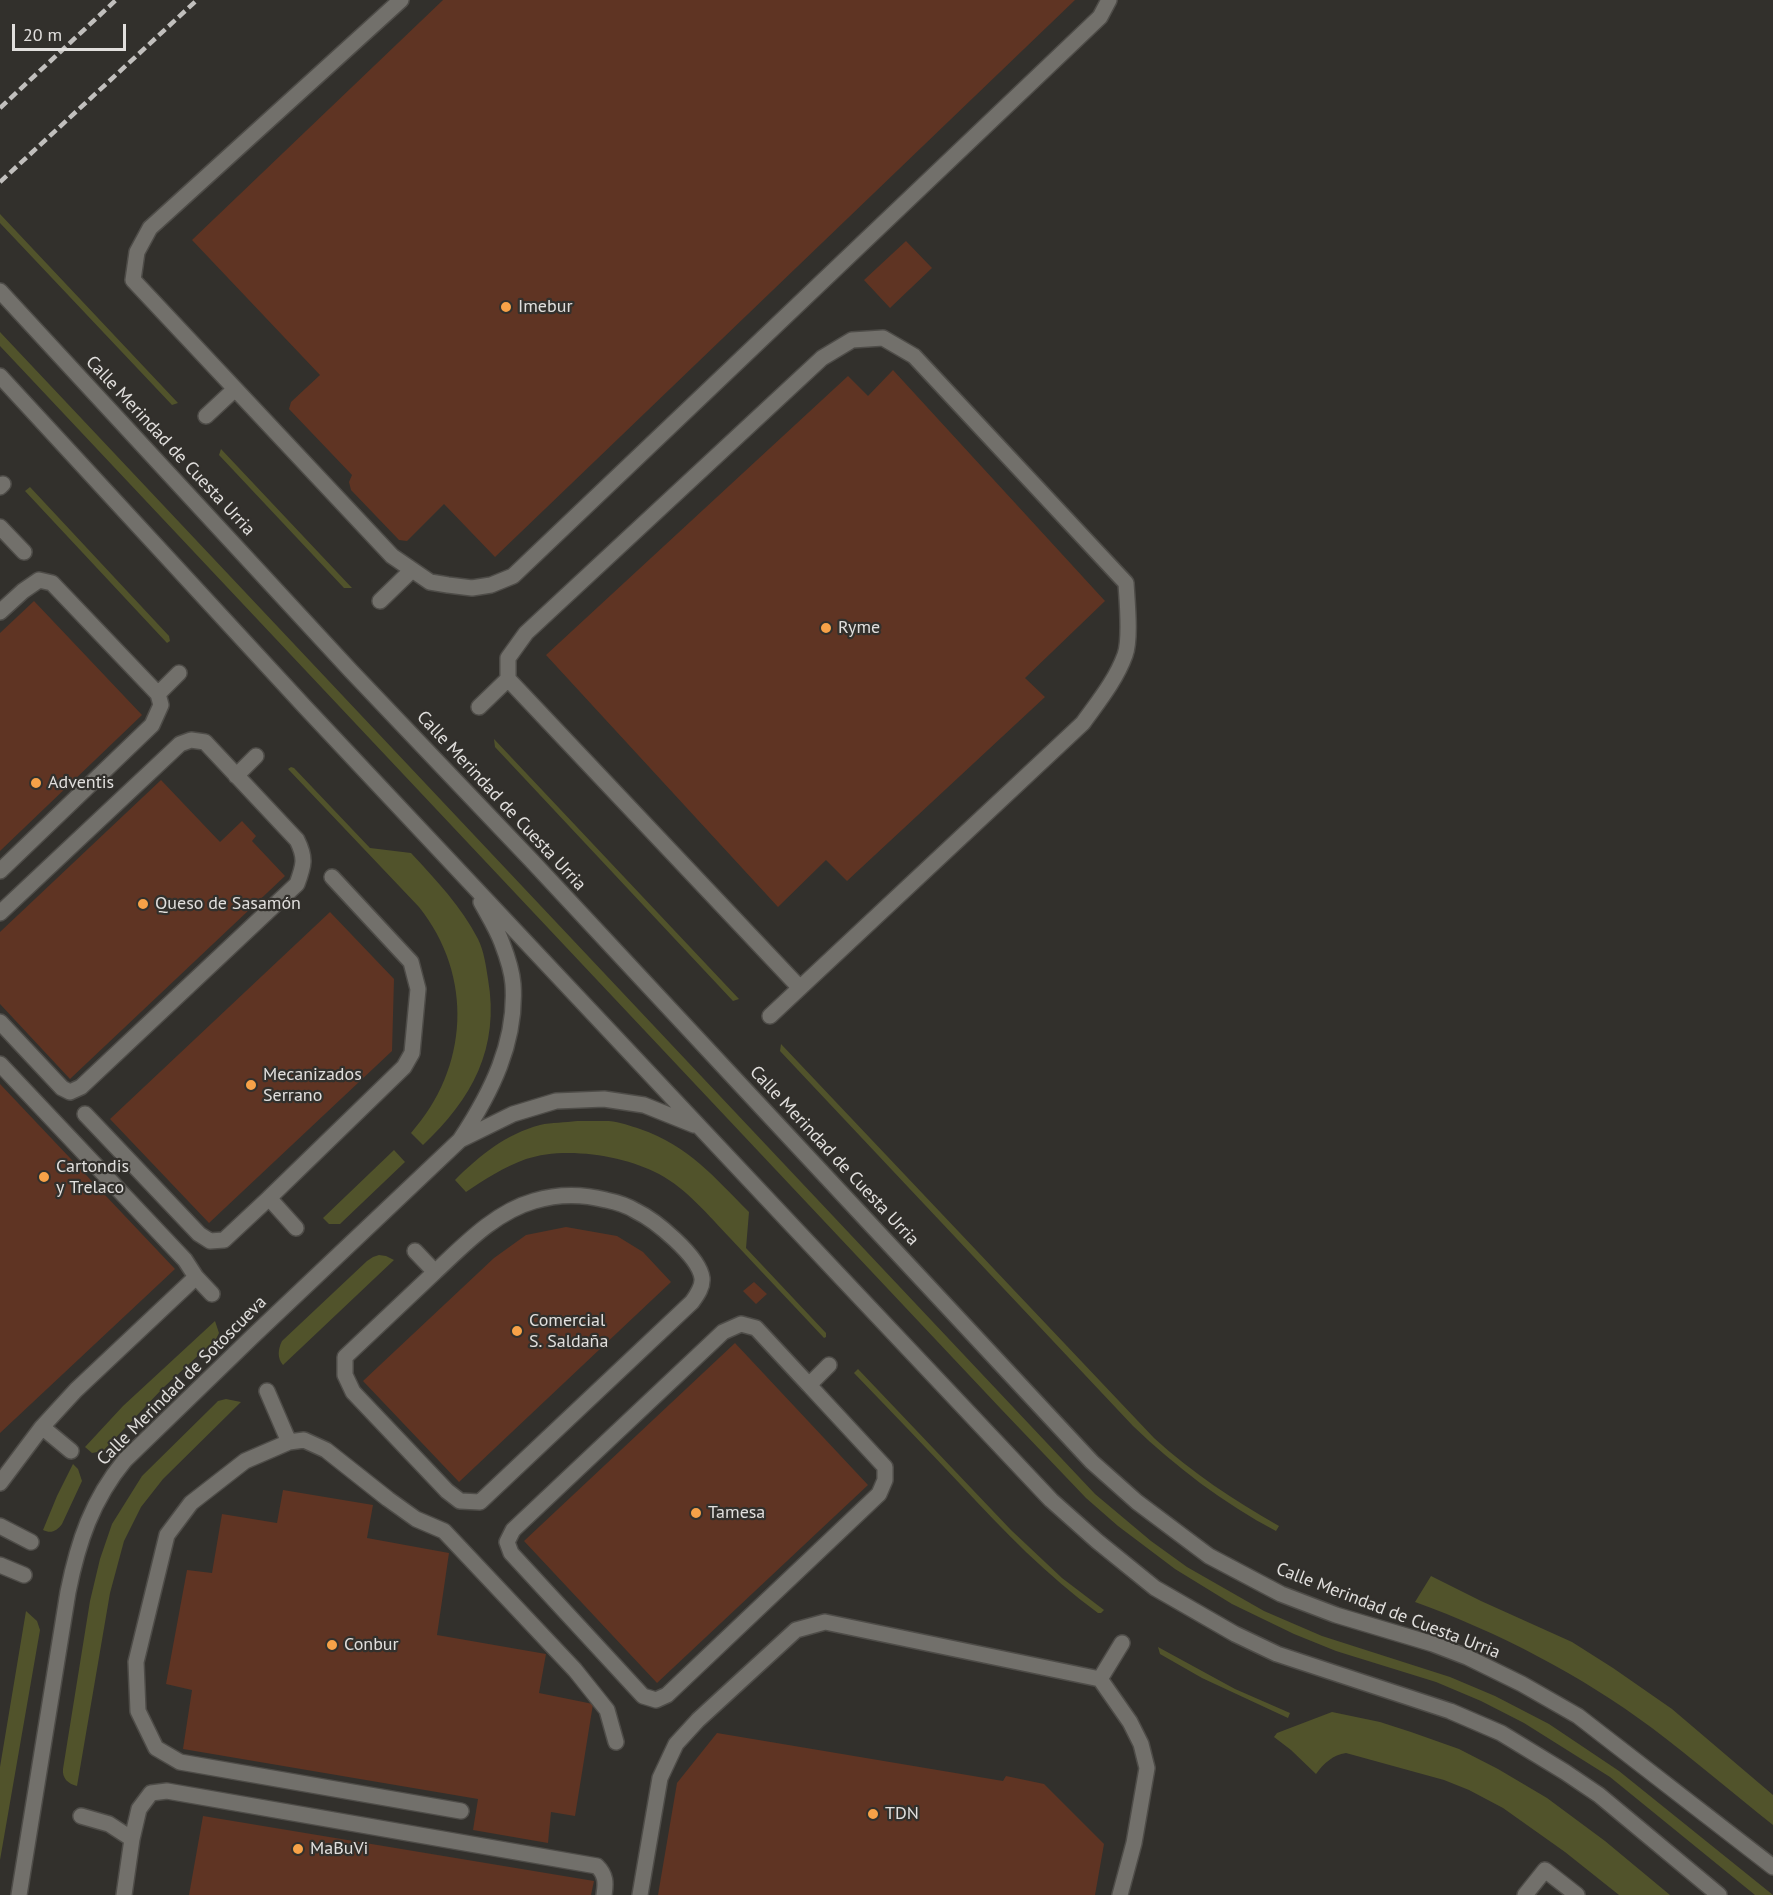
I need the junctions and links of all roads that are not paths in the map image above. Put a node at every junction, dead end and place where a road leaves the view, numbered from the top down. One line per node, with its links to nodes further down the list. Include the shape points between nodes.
1 (401, 0): 5 (street, via 150,228 137,252 133,279)
2 (1110, 0): 9 (street, via 1100,18 513,576 472,588 430,582)
3 (0, 291): 52 (street, Calle Merindad de Cuesta Urria, via 1092,1462 1137,1502 1209,1556 1281,1594 1433,1644 1553,1701 1595,1728)
4 (0, 376): 20 (street)
5 (235, 389): 6 (street); 9 (street, via 392,555)
6 (206, 416)
7 (0, 527): 8 (street)
8 (24, 552)
9 (412, 570): 10 (street)
10 (380, 601)
11 (0, 612): 14 (street, via 39,580 52,582)
12 (179, 673): 14 (street)
13 (508, 679): 15 (street); 22 (street); 22 (street, via 508,658 526,633 822,358 852,340 883,338 914,356 1126,583 1126,653 1109,687 1083,723)
14 (158, 694): 18 (street, via 161,705 152,725)
15 (480, 707)
16 (256, 756): 17 (street)
17 (236, 776): 21 (street, via 205,742 191,740 180,744); 24 (street, via 297,840 304,864 297,884 81,1087 70,1092 62,1088)
18 (0, 871)
19 (332, 877): 29 (street, via 411,962 418,989 412,1053 404,1067)
20 (470, 882): 27 (street); 28 (street, Calle Merindad de Sotoscueva, via 502,941 513,981 513,1012 495,1081)
21 (0, 913)
22 (800, 988): 23 (street)
23 (770, 1016)
24 (0, 1022)
25 (0, 1064): 33 (street, via 185,1260)
26 (85, 1114): 29 (street, via 210,1241 224,1240)
27 (700, 1127): 28 (street, Calle Merindad de Sotoscueva, via 644,1105 604,1099 556,1101 513,1114); 60 (street, via 1051,1500 1155,1588 1277,1654 1501,1733 1599,1796)
28 (460, 1140): 53 (street, Calle Merindad de Sotoscueva, via 253,1336 110,1479 85,1526 74,1564)
29 (268, 1198): 30 (street)
30 (296, 1228)
31 (415, 1251): 32 (street)
32 (435, 1272): 32 (street, via 345,1357 345,1376 353,1392 447,1491 460,1501 480,1502 692,1302 703,1280 694,1259 637,1211 607,1200 569,1195 534,1200 506,1213)
33 (196, 1277): 34 (street); 38 (street)
34 (212, 1294)
35 (829, 1365): 36 (street)
36 (809, 1385): 36 (street, via 885,1467 879,1494 668,1695 656,1700 643,1696 511,1553 507,1542 513,1530 723,1332 741,1324 756,1328)
37 (267, 1391): 39 (street)
38 (42, 1427): 40 (street); 41 (street)
39 (289, 1442): 48 (street, via 304,1440 326,1450 388,1500 416,1519 444,1531 575,1670 607,1710); 49 (street, via 245,1461 190,1503 167,1535 136,1662 138,1711 156,1748 180,1762)
40 (71, 1450)
41 (0, 1483)
42 (0, 1526): 43 (street)
43 (31, 1542)
44 (0, 1565): 45 (street)
45 (24, 1575)
46 (1122, 1643): 47 (street)
47 (1100, 1679): 56 (street, via 825,1622 796,1630 676,1744 660,1778); 57 (street, via 1130,1722 1147,1768)
48 (616, 1742)
49 (461, 1811)
50 (81, 1816): 51 (street, via 109,1824)
51 (132, 1839): 54 (street); 55 (street, via 139,1809 152,1793 167,1791 597,1866 606,1883)
52 (1773, 1867)
53 (19, 1895)
54 (124, 1895)
55 (604, 1895)
56 (640, 1895)
57 (1120, 1895)
58 (1525, 1895): 59 (street, via 1545,1870)
59 (1577, 1895)
60 (1719, 1895)

